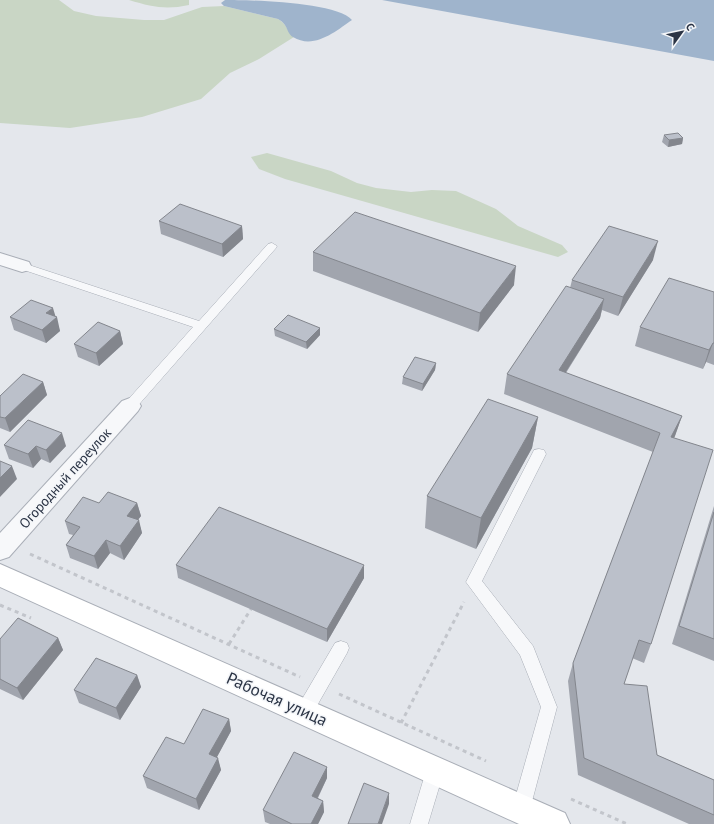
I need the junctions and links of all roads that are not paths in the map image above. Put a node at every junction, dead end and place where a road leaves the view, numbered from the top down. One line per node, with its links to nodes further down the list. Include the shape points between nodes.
1 (272, 246): 4 (lane)
2 (0, 259): 3 (street)
3 (22, 266): 4 (lane)
4 (201, 326): 5 (lane)
5 (130, 406): 7 (street, Огородный переулок)
6 (539, 454): 12 (lane, via 474,582 527,652 548,707)
7 (0, 550)
8 (0, 575): 10 (main road, Рабочая улица)
9 (341, 648): 10 (lane)
10 (304, 712): 11 (main road, Рабочая улица)
11 (435, 771): 12 (main road, Рабочая улица); 13 (lane)
12 (521, 809): 14 (main road, Рабочая улица)
13 (419, 824)
14 (554, 824)

